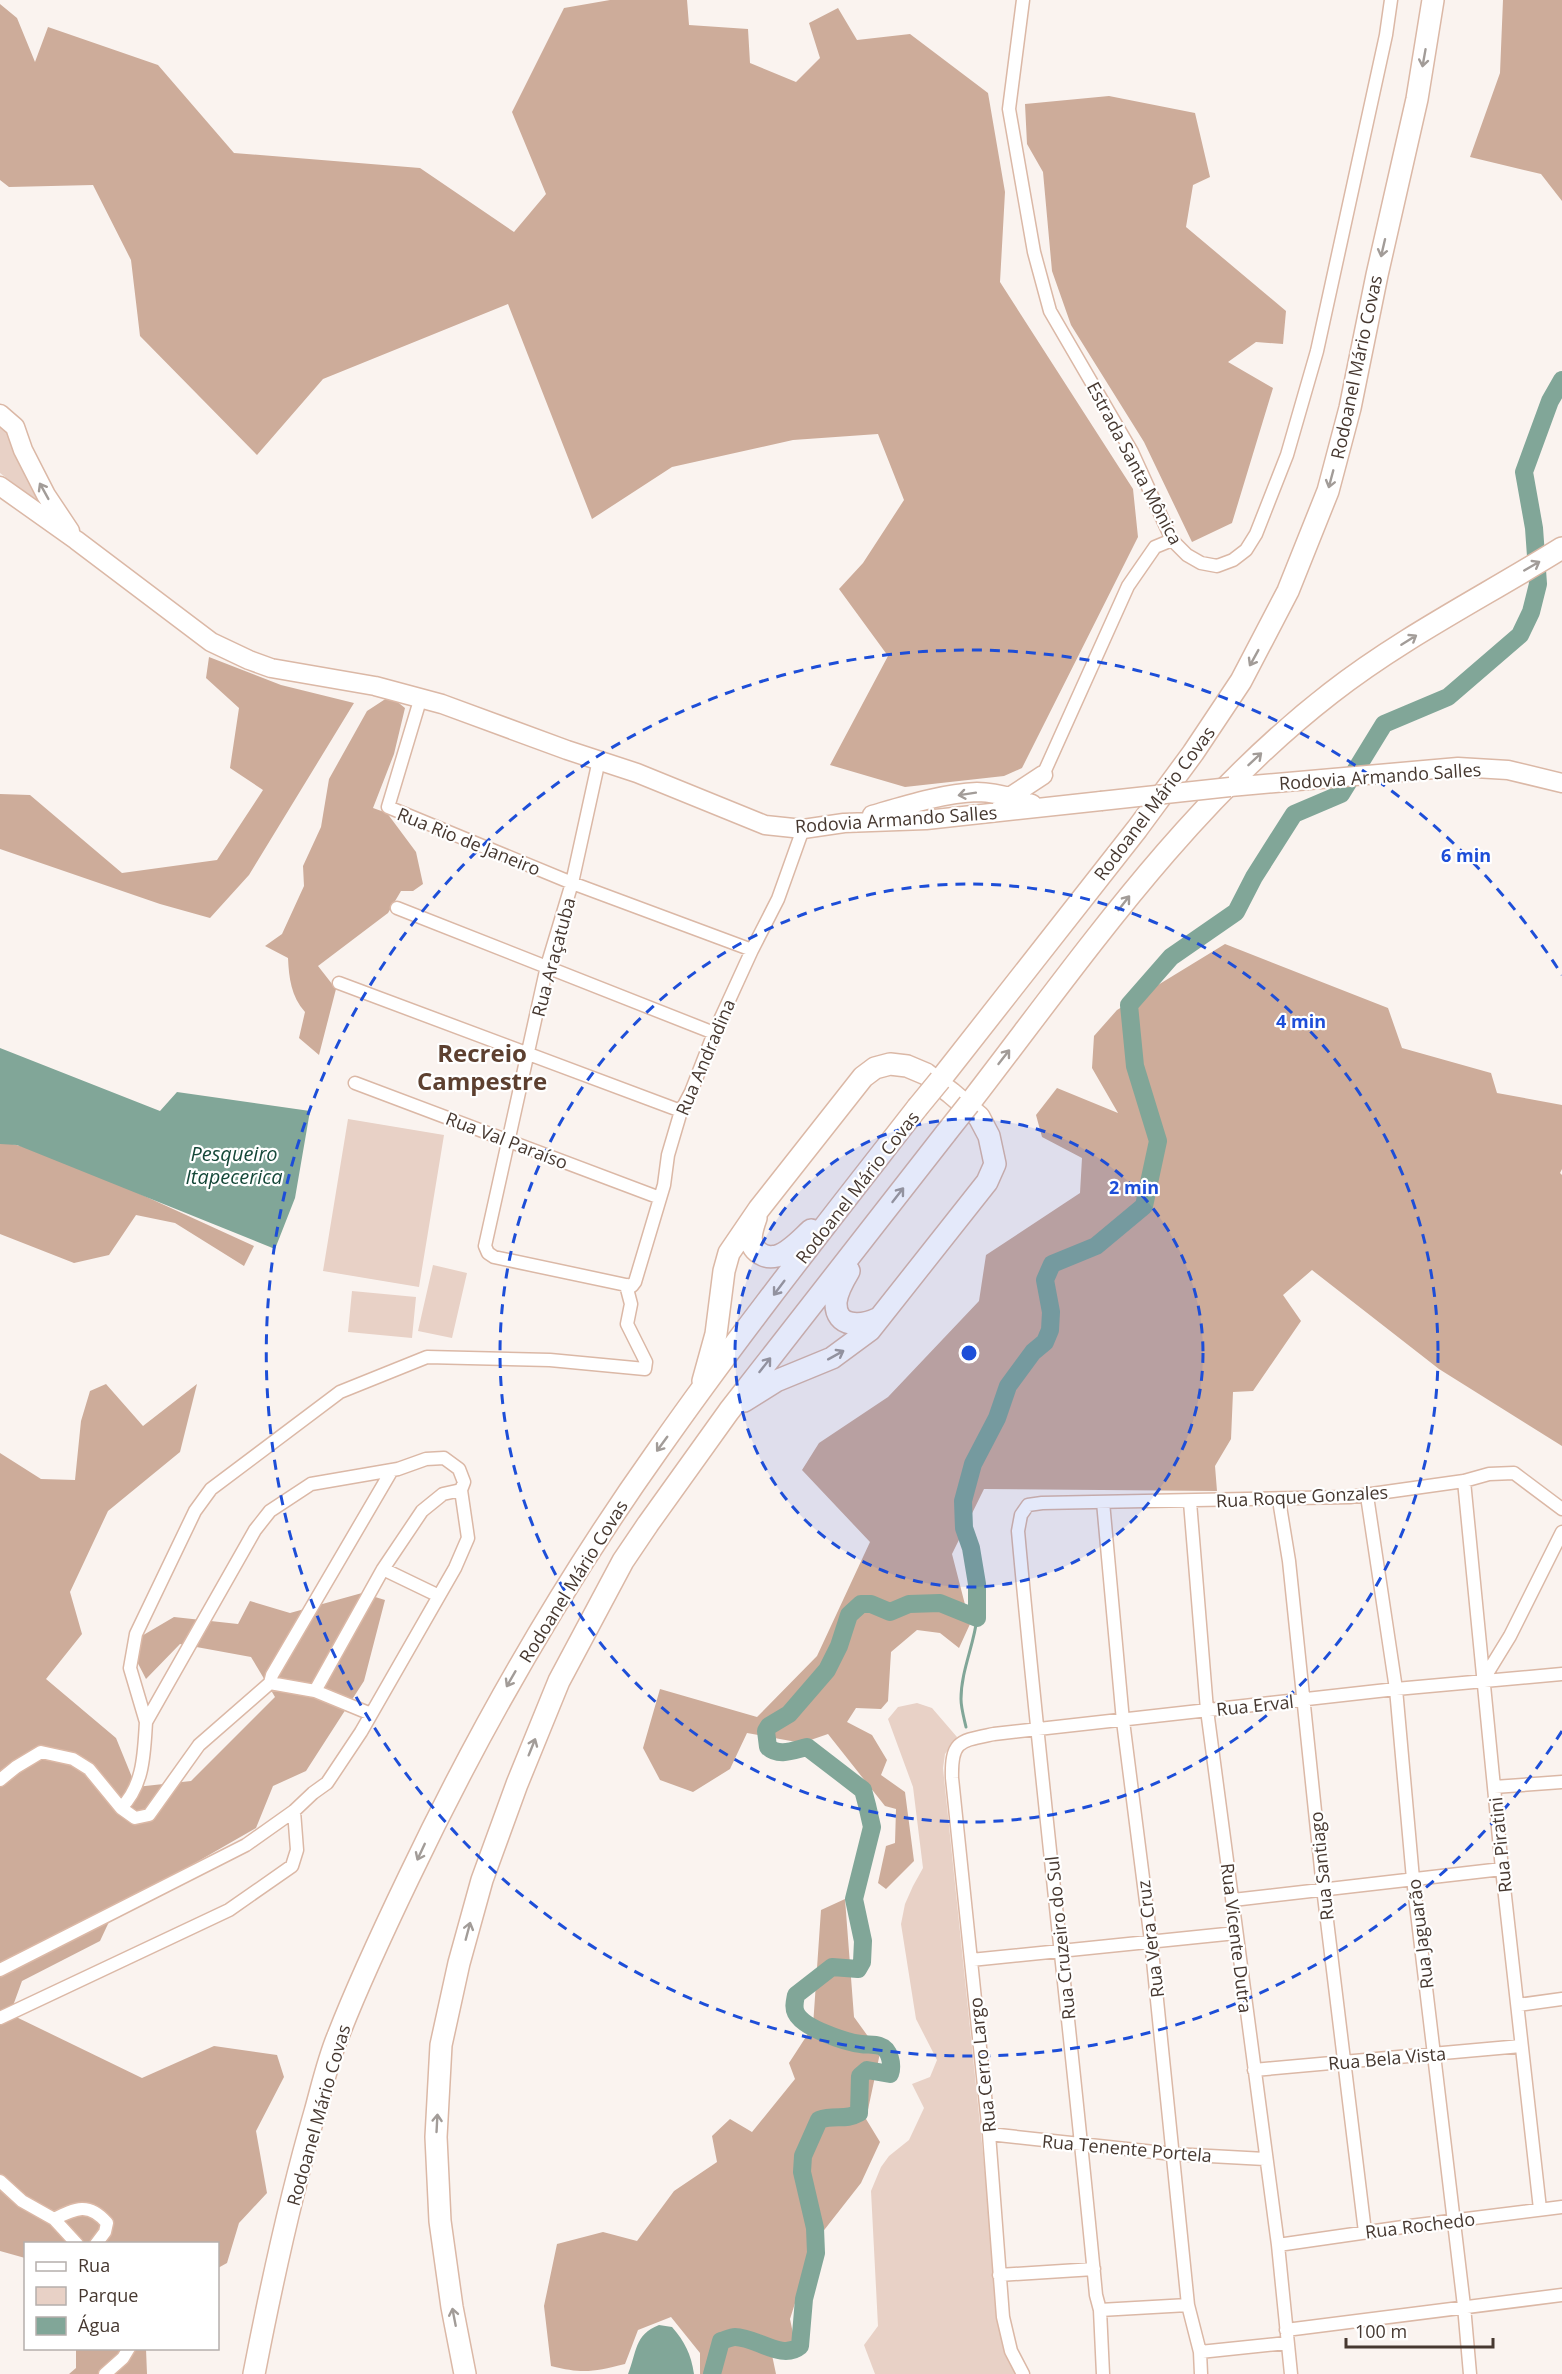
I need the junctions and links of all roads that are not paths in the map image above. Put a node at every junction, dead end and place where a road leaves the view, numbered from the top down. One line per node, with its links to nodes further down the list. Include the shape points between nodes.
1 (1023, 0): 7 (street, Estrada Santa Mônica, via 1009,109 1034,252 1050,311 1132,452)
2 (1391, 0): 7 (street, Estrada Santa Mônica, via 1315,360 1287,455 1256,534 1246,550 1217,566 1186,555)
3 (1433, 0): 27 (highway, Rodoanel Mário Covas, one-way to 27, bridge, via 1417,99 1345,427 1328,491 1288,591 1241,681 1193,753)
4 (0, 414): 6 (main road, Rodovia Armando Salles, one-way to 4, via 46,495 22,450 15,427)
5 (0, 486): 6 (main road, Rodovia Armando Salles)
6 (76, 540): 9 (main road, Rodovia Armando Salles, via 211,642 239,656 271,668)
7 (1172, 540): 12 (street, via 1155,547 1128,586)
8 (1562, 548): 30 (highway, Rodoanel Mário Covas, one-way to 8, bridge, via 1136,888 1231,781 1373,662)
9 (421, 697): 10 (main road, Rodovia Armando Salles); 17 (street, Rua Rio de Janeiro, via 388,807)
10 (599, 760): 16 (main road, Rodovia Armando Salles, via 765,825); 17 (street, Rua Araçatuba)
11 (1562, 783): 13 (main road, Rodovia Armando Salles, bridge, via 1488,767)
12 (1035, 796): 13 (main road, Rodovia Armando Salles); 13 (main road, via 1045,787); 14 (main road); 14 (main road, Rodovia Armando Salles); 15 (main road, one-way to 15, via 977,792 922,801)
13 (1075, 803)
14 (989, 812): 15 (main road, Rodovia Armando Salles, via 926,820)
15 (844, 823): 16 (main road, Rodovia Armando Salles)
16 (803, 830): 19 (street, Rua Andradina, via 778,899)
17 (572, 883): 19 (street, Rua Rio de Janeiro); 20 (street, Rua Araçatuba)
18 (397, 908): 20 (street)
19 (752, 950): 22 (street, Rua Andradina)
20 (547, 966): 22 (street); 23 (street, Rua Araçatuba)
21 (339, 983): 23 (street)
22 (714, 1033): 25 (street, Rua Andradina)
23 (529, 1054): 25 (street); 26 (street, Rua Araçatuba)
24 (355, 1083): 26 (street, Rua Val Paraíso)
25 (681, 1111): 28 (street, Rua Andradina)
26 (509, 1141): 28 (street, Rua Val Paraíso); 31 (street, Rua Araçatuba, via 485,1246 488,1253)
27 (849, 1196): 29 (highway, via 777,1256 767,1257 751,1243); 33 (highway, Rodoanel Mário Covas, one-way to 33)
28 (660, 1198): 31 (street, Rua Andradina, via 635,1282)
29 (759, 1209): 32 (highway, via 853,1088 875,1068 890,1064 907,1066 926,1074 979,1117 994,1152 995,1164 987,1182); 33 (highway, via 729,1253 716,1334)
30 (872, 1228): 32 (highway, via 839,1289 836,1303 844,1321 854,1325); 34 (highway, Rodoanel Mário Covas, one-way to 30)
31 (626, 1285): 56 (street, via 631,1304 627,1324 646,1362 645,1369 550,1360 428,1357 340,1392 211,1489 195,1511 136,1634 130,1668)
32 (882, 1317): 34 (highway, one-way to 32, via 776,1381 832,1358)
33 (699, 1393): 103 (highway, Rodoanel Mário Covas, one-way to 103, via 587,1555 519,1665 441,1810 388,1921 333,2049 304,2148)
34 (729, 1411): 104 (highway, Rodoanel Mário Covas, one-way to 34, via 440,2221 436,2137 441,2045 482,1880 564,1671 623,1561)
35 (392, 1470): 37 (street, via 426,1459 444,1458 459,1469 464,1482); 49 (street); 56 (street, via 311,1484 270,1511 255,1530)
36 (1464, 1481): 38 (street, Rua Roque Gonzales); 43 (street, Rua Roque Gonzales, via 1514,1473); 48 (street, Rua Piratini)
37 (461, 1490): 45 (street, via 444,1494 422,1510); 46 (street, via 468,1538)
38 (1367, 1496): 39 (street, Rua Roque Gonzales); 50 (street, Rua Jaguarão)
39 (1279, 1500): 41 (street, Rua Roque Gonzales); 52 (street, Rua Santiago)
40 (1103, 1502): 41 (street, Rua Roque Gonzales); 42 (street, Rua Roque Gonzales); 55 (street, Rua Vera Cruz)
41 (1190, 1502): 53 (street, Rua Vicente Dutra)
42 (1028, 1505): 57 (street, Rua Cruzeiro do Sul, via 1018,1531)
43 (1562, 1509)
44 (1562, 1532): 48 (street)
45 (383, 1569): 46 (street); 51 (street)
46 (439, 1596): 54 (street)
47 (1562, 1674): 48 (street, Rua Erval)
48 (1483, 1680): 50 (street, Rua Erval); 61 (street, Rua Piratini)
49 (270, 1683): 51 (street); 62 (street, via 199,1745 149,1815 135,1818)
50 (1396, 1689): 52 (street, Rua Erval); 65 (street, Rua Jaguarão)
51 (315, 1691): 54 (street)
52 (1303, 1700): 53 (street, Rua Erval); 66 (street, Rua Santiago)
53 (1207, 1710): 55 (street, Rua Erval); 67 (street, Rua Vicente Dutra)
54 (371, 1714): 63 (street, via 327,1783)
55 (1123, 1721): 57 (street, Rua Erval); 69 (street, Rua Vera Cruz)
56 (146, 1722): 62 (street, via 141,1774 131,1798)
57 (1036, 1730): 58 (street, Rua Erval, via 971,1739); 70 (street, Rua Cruzeiro do Sul)
58 (953, 1752): 71 (street, Rua Cerro Largo, via 952,1778)
59 (0, 1780): 62 (street, via 41,1752 73,1759 89,1769)
60 (1562, 1782): 61 (street)
61 (1494, 1787): 64 (street, Rua Piratini)
62 (121, 1808)
63 (294, 1812): 72 (street, via 246,1845); 75 (street, via 297,1850 292,1866 229,1910)
64 (1502, 1869): 65 (street); 74 (street, Rua Piratini)
65 (1413, 1879): 66 (street); 77 (street, Rua Jaguarão)
66 (1323, 1888): 67 (street); 78 (street, Rua Santiago)
67 (1233, 1900): 68 (street, Rua Vicente Dutra)
68 (1236, 1933): 69 (street); 79 (street, Rua Vicente Dutra)
69 (1151, 1941): 70 (street); 82 (street, Rua Vera Cruz)
70 (1062, 1951): 71 (street); 81 (street, Rua Cruzeiro do Sul)
71 (971, 1960): 80 (street, Rua Cerro Largo)
72 (0, 1970)
73 (1562, 1999): 74 (street)
74 (1518, 2005): 76 (street, Rua Piratini)
75 (0, 2018)
76 (1521, 2046): 77 (street, Rua Bela Vista); 86 (street, Rua Piratini)
77 (1435, 2054): 78 (street, Rua Bela Vista); 88 (street, Rua Jaguarão)
78 (1344, 2061): 79 (street, Rua Bela Vista); 89 (street, Rua Santiago)
79 (1254, 2070): 83 (street, Rua Vicente Dutra)
80 (989, 2134): 81 (street, Rua Tenente Portela); 94 (street, Rua Cerro Largo)
81 (1081, 2145): 82 (street, Rua Tenente Portela); 93 (street, Rua Cruzeiro do Sul)
82 (1173, 2154): 83 (street, Rua Tenente Portela); 96 (street, Rua Vera Cruz)
83 (1265, 2159): 92 (street, Rua Vicente Dutra)
84 (0, 2181): 87 (street, via 22,2201)
85 (1562, 2207): 86 (street, Rua Rochedo)
86 (1540, 2209): 88 (street, Rua Rochedo)
87 (54, 2219): 90 (street); 91 (street, via 72,2210 98,2212 107,2223)
88 (1453, 2221): 89 (street, Rua Rochedo); 97 (street, Rua Jaguarão)
89 (1365, 2232): 92 (street, Rua Rochedo)
90 (75, 2242)
91 (98, 2242)
92 (1278, 2246): 99 (street, Rua Vicente Dutra)
93 (1094, 2269): 94 (street); 98 (street, Rua Cruzeiro do Sul)
94 (999, 2275): 105 (street, Rua Cerro Largo, via 1007,2339)
95 (1562, 2295): 97 (street)
96 (1188, 2304): 98 (street); 101 (street, Rua Vera Cruz)
97 (1464, 2306): 99 (street); 109 (street, Rua Jaguarão)
98 (1100, 2310): 106 (street, Rua Cruzeiro do Sul)
99 (1287, 2336): 101 (street); 108 (street, Rua Vicente Dutra)
100 (128, 2350): 102 (street)
101 (1200, 2352): 107 (street, Rua Vera Cruz)
102 (105, 2374)
103 (254, 2374)
104 (465, 2374)
105 (1023, 2374)
106 (1103, 2374)
107 (1201, 2374)
108 (1291, 2374)
109 (1470, 2374)

